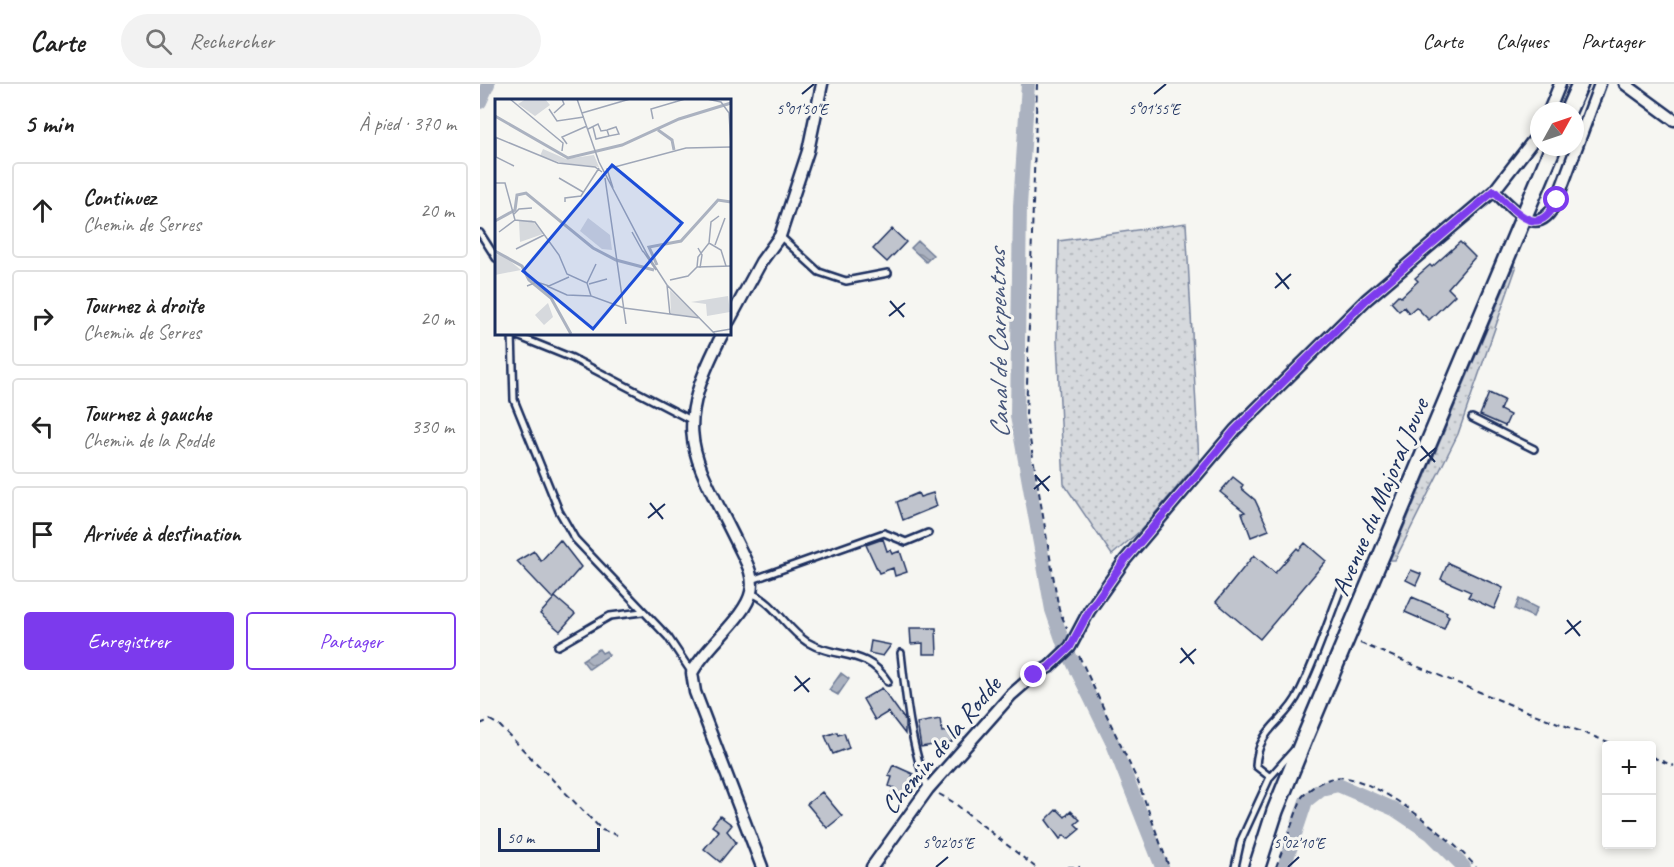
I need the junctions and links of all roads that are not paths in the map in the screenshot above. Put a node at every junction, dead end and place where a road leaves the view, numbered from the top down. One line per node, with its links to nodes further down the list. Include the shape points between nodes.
1 (822, 84): 14 (street, via 808,151)
2 (1560, 84): 6 (street)
3 (1580, 84): 7 (main road)
4 (1600, 84): 12 (street, via 1552,209 1539,221)
5 (1625, 84): 8 (street)
6 (1553, 102)
7 (1572, 102)
8 (1674, 120)
9 (1530, 145): 11 (street, Chemin de la Rodde)
10 (1549, 156): 12 (main road, Avenue du Majoral Jouve)
11 (1494, 191): 12 (street); 35 (street, Chemin de la Rodde, via 1366,300 1235,430 1125,560 1089,611 1072,645 1011,695)
12 (1524, 218): 33 (main road, Avenue du Majoral Jouve)
13 (480, 233): 15 (lane)
14 (780, 236): 16 (lane, via 819,272 846,281); 17 (street)
15 (495, 256)
16 (888, 273)
17 (730, 319)
18 (512, 334): 28 (lane, via 514,400 559,511 575,539)
19 (518, 334): 22 (lane)
20 (723, 334): 22 (street, via 697,390)
21 (1472, 418): 23 (lane)
22 (691, 420): 25 (street, via 695,458)
23 (1534, 449)
24 (928, 533): 25 (lane, via 906,542 884,533)
25 (752, 580): 27 (street)
26 (1342, 586): 34 (lane, via 1298,696 1257,749 1256,766)
27 (751, 593): 31 (street, via 744,608); 32 (lane, via 767,599 806,641 826,651 850,654 875,664)
28 (642, 612): 29 (lane, via 610,615); 31 (lane, via 668,637)
29 (558, 646)
30 (901, 653): 35 (lane, via 906,703)
31 (692, 673): 36 (street, via 695,692)
32 (888, 682)
33 (1305, 737): 34 (lane); 39 (main road, Avenue du Majoral Jouve)
34 (1270, 777): 38 (lane, via 1241,840)
35 (928, 789): 37 (street, Chemin de la Rodde)
36 (762, 867)
37 (872, 867)
38 (1235, 867)
39 (1257, 867)

